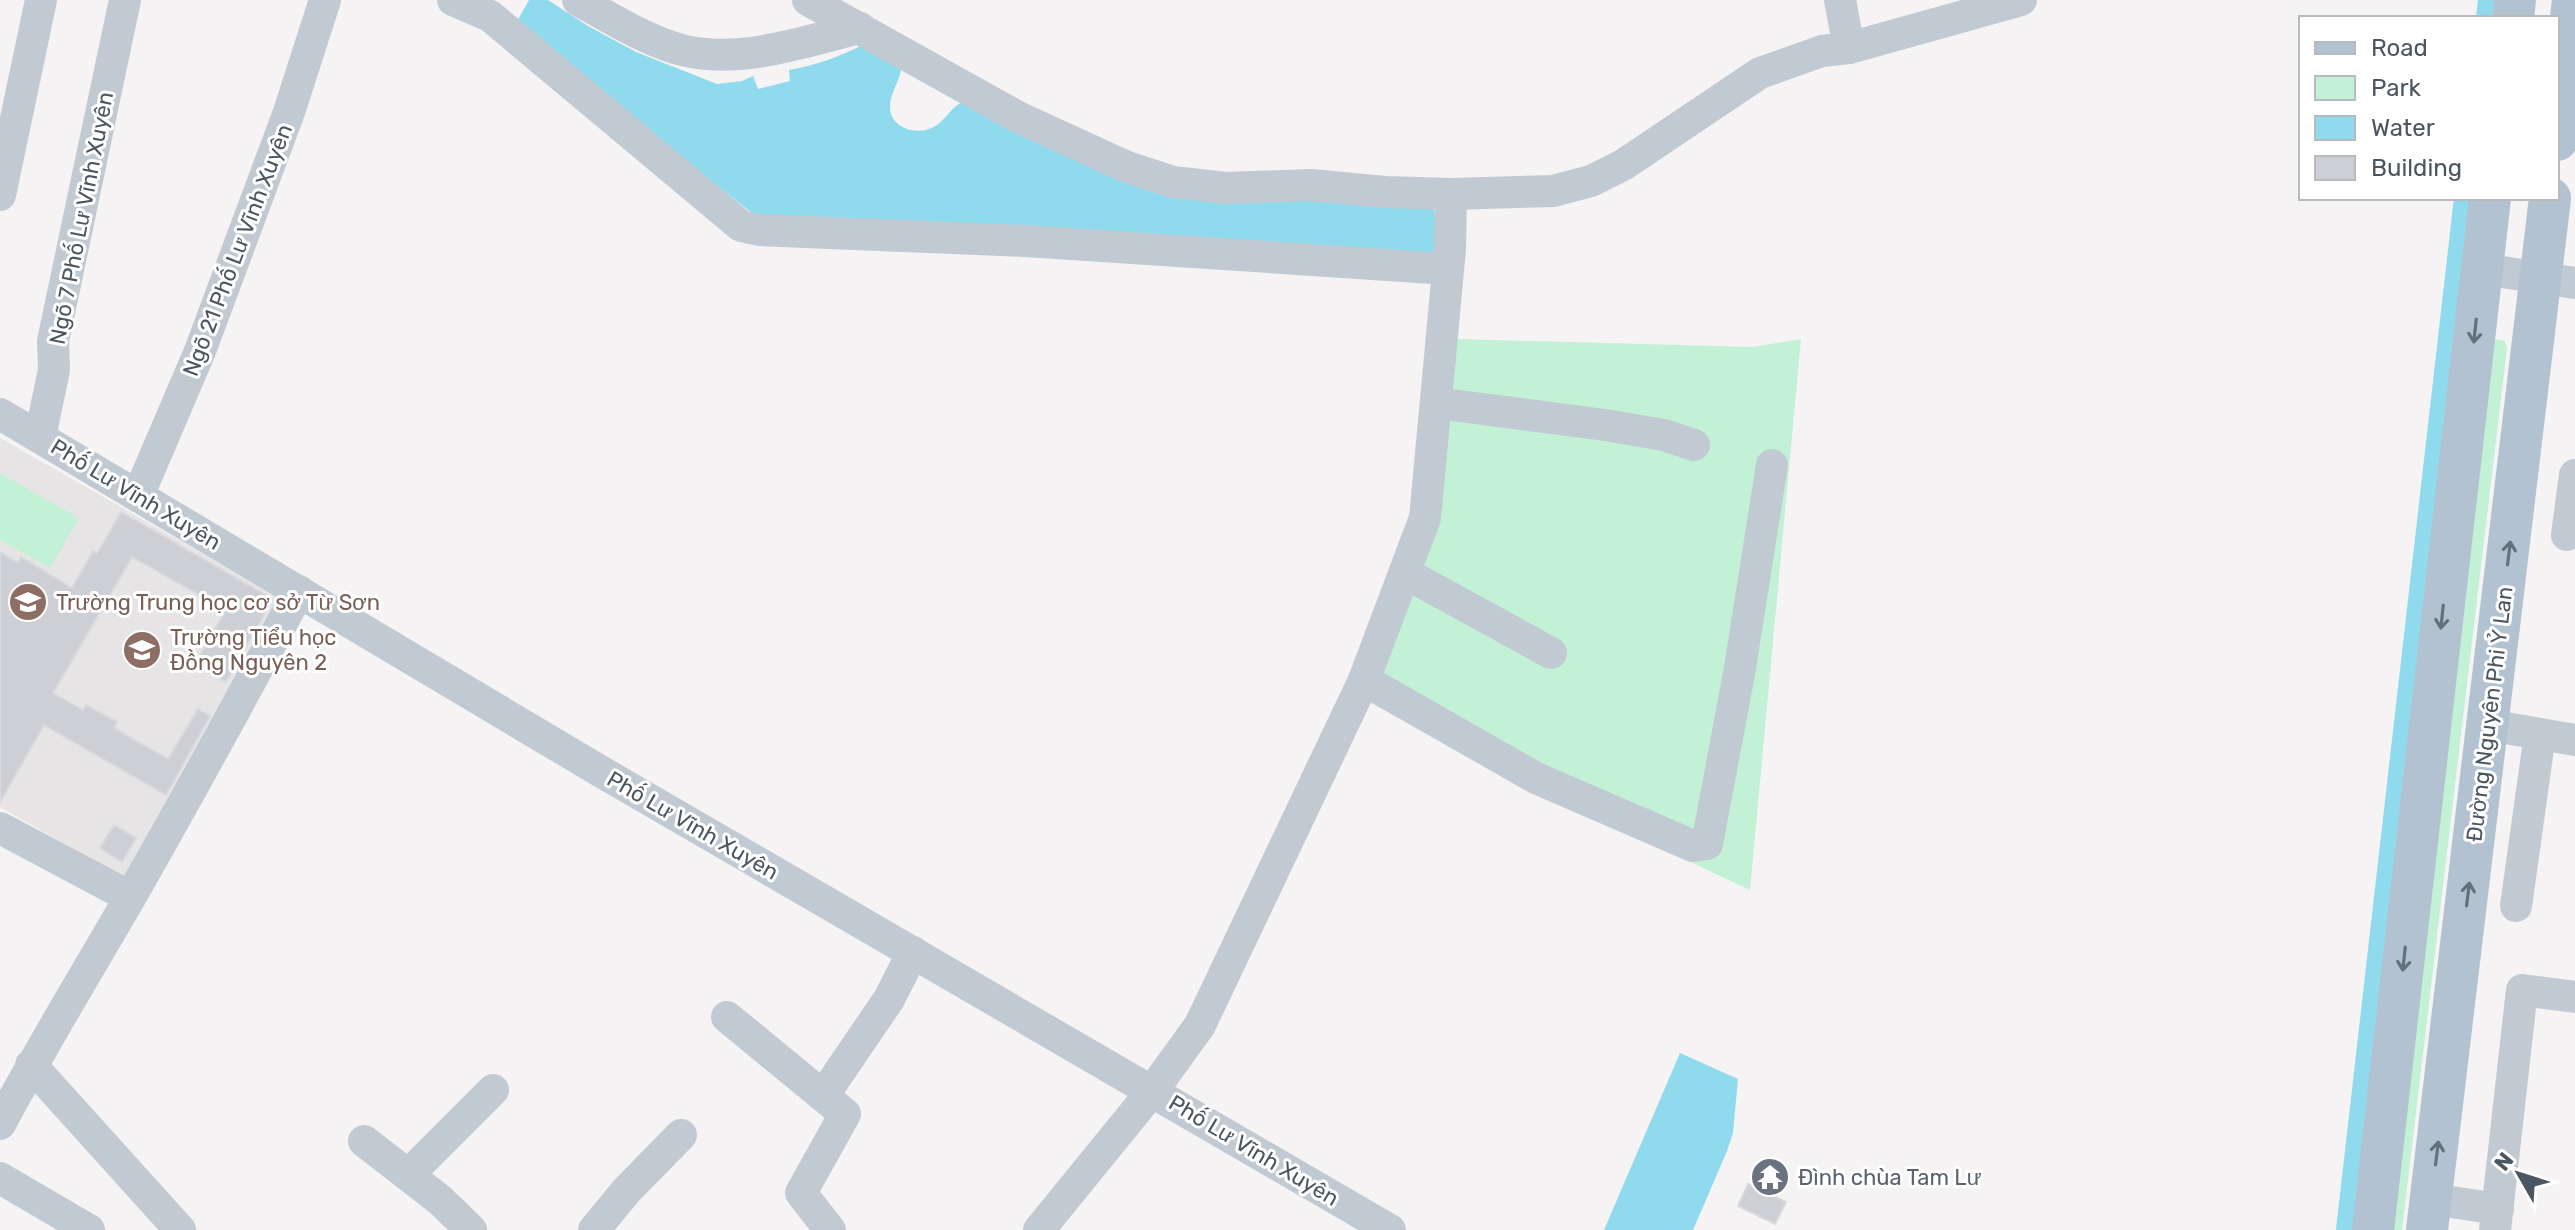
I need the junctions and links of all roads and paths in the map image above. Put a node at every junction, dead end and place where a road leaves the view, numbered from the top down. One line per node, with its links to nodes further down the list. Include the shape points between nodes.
1 (41, 0): 15 (street)
2 (125, 0): 23 (street, Ngõ 7 Phố Lư Vĩnh Xuyên, via 53,341 54,370)
3 (325, 0): 27 (street, Ngõ 21 Phố Lư Vĩnh Xuyên, via 206,336)
4 (453, 0): 10 (street)
5 (578, 0): 11 (street, via 679,49 711,53 766,50)
6 (808, 0): 11 (street)
7 (1840, 0): 12 (street)
8 (2021, 0): 12 (street)
9 (2573, 0): 13 (main road)
10 (494, 8): 18 (street, via 741,226)
11 (860, 28): 14 (street, via 1018,117 1173,182)
12 (1835, 49): 14 (street, via 1760,73 1591,181 1553,191)
13 (2559, 122)
14 (1451, 194): 18 (street)
15 (0, 195)
16 (2490, 200): 19 (main road)
17 (2550, 200): 20 (main road, Đường Nguyên Phi Ỷ Lan)
18 (1449, 259): 21 (street)
19 (2482, 269): 20 (street); 60 (main road, one-way to 60)
20 (2558, 280): 33 (main road, Đường Nguyên Phi Ỷ Lan, one-way to 20)
21 (1436, 403): 24 (street, via 1605,425); 29 (street, via 1425,518)
22 (0, 414): 23 (street, Phố Lư Vĩnh Xuyên)
23 (40, 437): 27 (street, Phố Lư Vĩnh Xuyên)
24 (1694, 445)
25 (1772, 465): 32 (street, via 1707,844 1693,846 1536,778)
26 (2575, 475): 28 (street)
27 (138, 496): 30 (street, Phố Lư Vĩnh Xuyên)
28 (2567, 535)
29 (1405, 573): 31 (street); 32 (street)
30 (299, 591): 37 (street); 39 (street, Phố Lư Vĩnh Xuyên)
31 (1551, 653)
32 (1364, 680): 44 (street, via 1200,1025)
33 (2488, 725): 34 (street); 51 (main road, Đường Nguyên Phi Ỷ Lan, one-way to 33)
34 (2540, 734): 35 (street); 38 (street)
35 (2575, 740)
36 (0, 828): 37 (street)
37 (130, 897): 42 (street)
38 (2516, 906)
39 (913, 952): 44 (street, Phố Lư Vĩnh Xuyên); 45 (street, via 889,999)
40 (2575, 997): 52 (street, via 2522,990)
41 (727, 1017): 45 (street)
42 (31, 1065): 46 (street); 54 (street)
43 (493, 1090): 49 (street)
44 (1153, 1090): 58 (street); 59 (street, Phố Lư Vĩnh Xuyên)
45 (823, 1096): 57 (street, via 845,1114 801,1193)
46 (0, 1124)
47 (681, 1135): 56 (street)
48 (364, 1141): 49 (street)
49 (408, 1175): 55 (street)
50 (0, 1178): 53 (street)
51 (2429, 1214): 52 (street)
52 (2497, 1220)
53 (89, 1230)
54 (180, 1230)
55 (471, 1230)
56 (594, 1230)
57 (830, 1230)
58 (1039, 1230)
59 (1390, 1230)
60 (2373, 1230)

